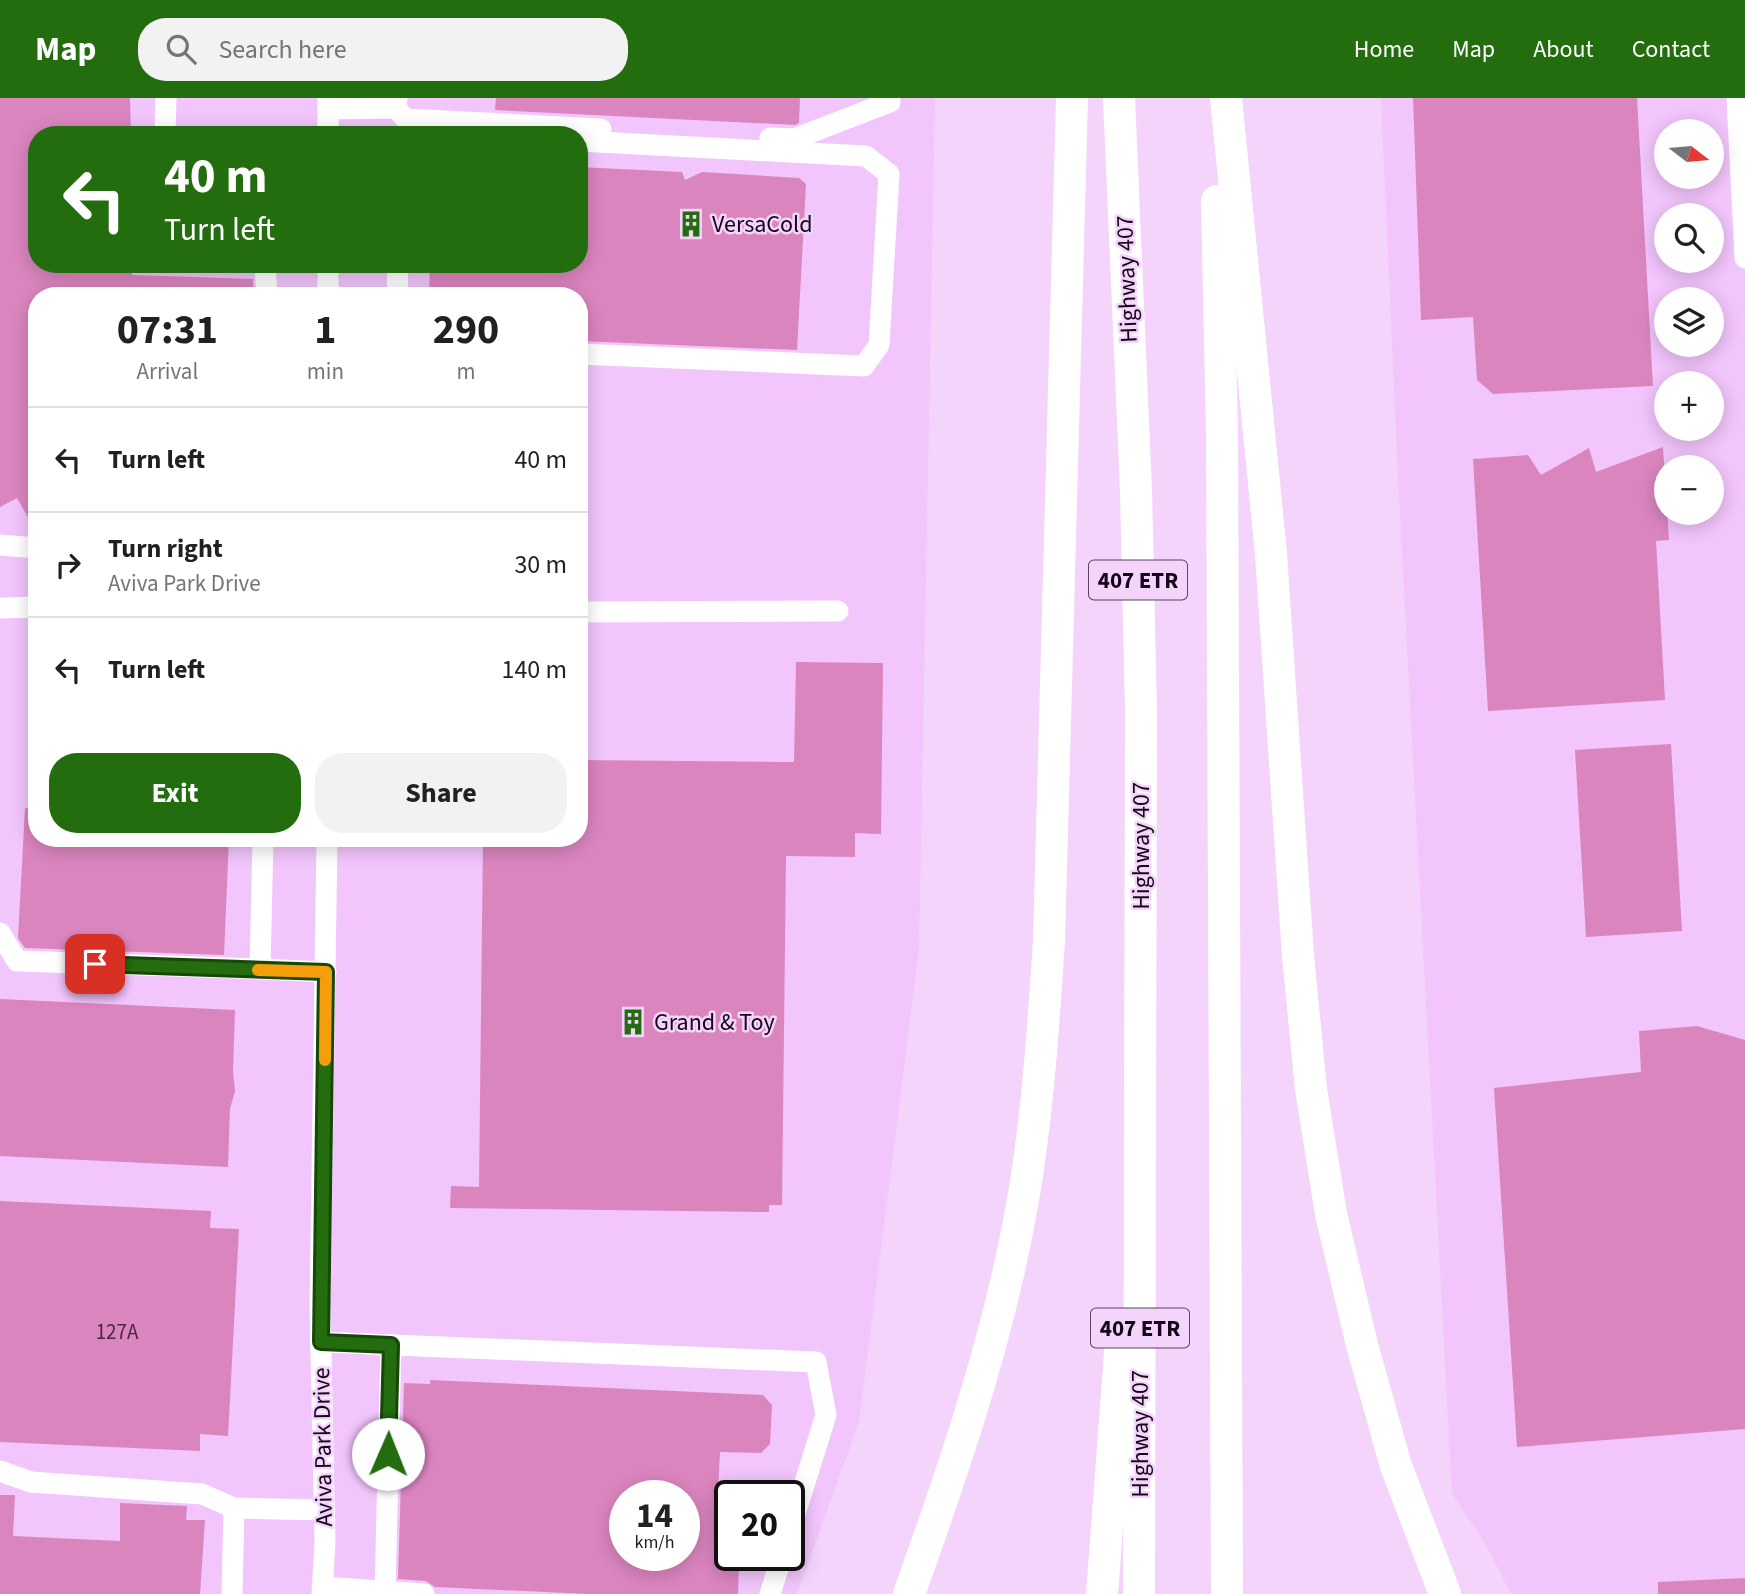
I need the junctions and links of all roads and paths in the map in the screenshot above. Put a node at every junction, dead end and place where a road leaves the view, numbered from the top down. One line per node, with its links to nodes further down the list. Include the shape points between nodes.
1 (166, 98): 10 (street)
2 (890, 98): 13 (street, via 890,102 794,139)
3 (1072, 98): 42 (highway, via 1042,1056 1027,1172 991,1345)
4 (1119, 98): 28 (highway, Highway 407 / 407 ETR, via 1137,518)
5 (1214, 98): 29 (highway, 407 ETR, via 1222,434)
6 (1226, 98): 47 (highway, via 1271,554 1311,1089 1331,1214 1362,1345 1396,1466)
7 (1737, 98): 15 (street)
8 (396, 103): 9 (street); 12 (street, via 406,119)
9 (328, 104): 11 (street)
10 (165, 126)
11 (328, 126)
12 (542, 126)
13 (588, 128)
14 (588, 141): 16 (street, via 866,156 889,174 879,345 864,366)
15 (1745, 258)
16 (588, 354)
17 (0, 545): 18 (street)
18 (28, 547)
19 (28, 607): 20 (street)
20 (0, 608)
21 (838, 611): 22 (street)
22 (588, 612)
23 (263, 847): 26 (street)
24 (327, 847): 27 (street, Aviva Park Drive)
25 (0, 933): 26 (street, via 17,961)
26 (260, 970): 27 (street)
27 (326, 972): 30 (street, Aviva Park Drive)
28 (1141, 1063): 43 (highway); 44 (highway, Highway 407 / 407 ETR)
29 (1227, 1245): 45 (highway, 407 ETR); 46 (highway)
30 (321, 1342): 31 (street); 35 (street, Aviva Park Drive)
31 (391, 1345): 33 (street, via 816,1362 826,1415); 38 (street)
32 (0, 1471): 34 (street, via 31,1482 202,1494)
33 (805, 1482)
34 (234, 1508): 35 (street); 39 (street)
35 (325, 1510): 37 (street, Aviva Park Drive)
36 (777, 1571): 41 (street)
37 (323, 1590): 38 (street)
38 (385, 1592): 40 (street)
39 (232, 1594)
40 (424, 1594)
41 (770, 1594)
42 (909, 1594)
43 (1102, 1594)
44 (1139, 1594)
45 (1227, 1594)
46 (1248, 1594)
47 (1445, 1594)

